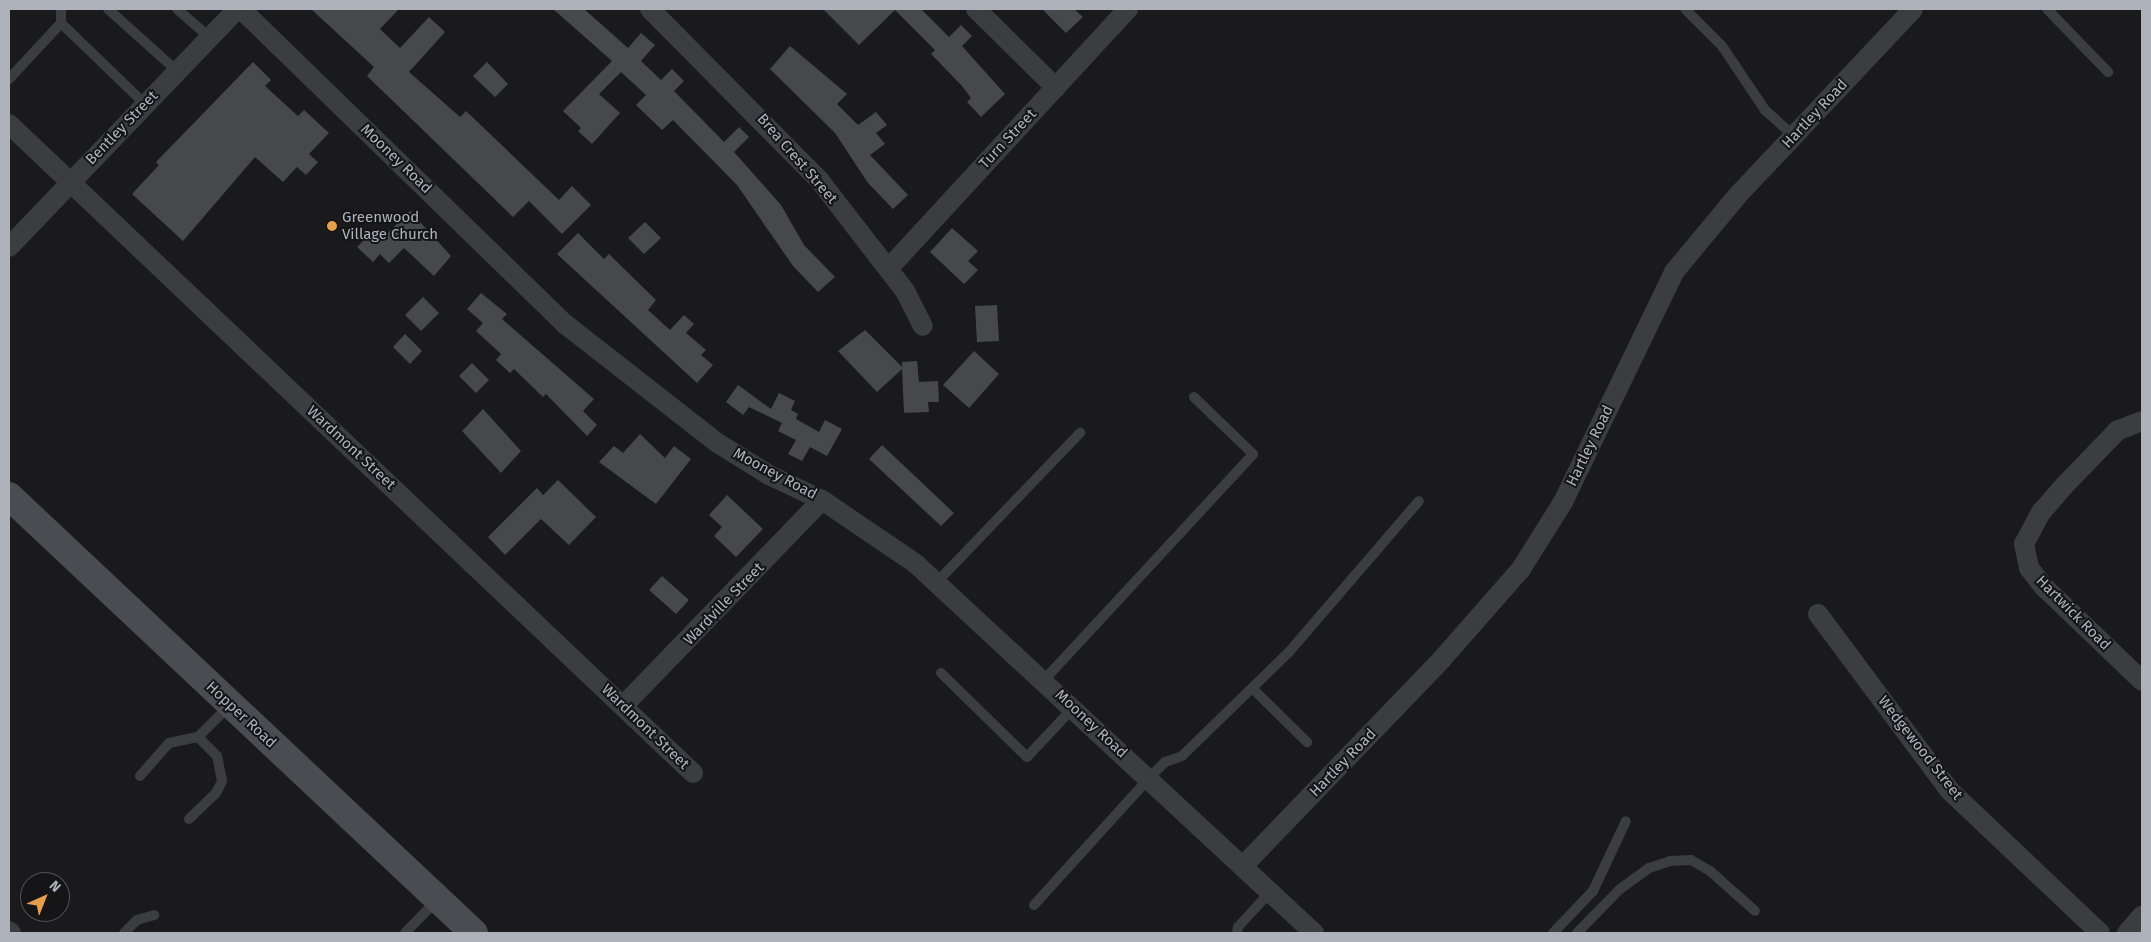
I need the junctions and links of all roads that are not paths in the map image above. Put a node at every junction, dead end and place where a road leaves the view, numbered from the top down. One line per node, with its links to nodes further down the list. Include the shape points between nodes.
1 (61, 9): 11 (lane)
2 (108, 9): 13 (lane)
3 (177, 9): 12 (lane)
4 (239, 9): 12 (street, Bentley Street); 28 (street, Mooney Road, via 565,324 716,442 769,475)
5 (650, 9): 22 (street, Brea Crest Street, via 773,129)
6 (976, 9): 16 (street)
7 (1128, 9): 16 (street, Turn Street)
8 (1685, 9): 19 (lane, via 1722,46 1765,110)
9 (1913, 9): 19 (street, Hartley Road)
10 (2047, 9): 14 (lane)
11 (61, 23): 15 (lane); 17 (lane)
12 (209, 38): 13 (street, Bentley Street)
13 (177, 71): 17 (street, Bentley Street)
14 (2108, 72)
15 (9, 79)
16 (1056, 88): 22 (street, Turn Street)
17 (145, 104): 20 (street, Bentley Street)
18 (9, 124): 20 (street, Wardmont Street)
19 (1794, 136): 46 (street, Hartley Road, via 1674,272 1563,502 1521,569 1436,666)
20 (70, 182): 21 (street, Bentley Street); 37 (street, Wardmont Street)
21 (9, 247)
22 (888, 269): 23 (street, Brea Crest Street)
23 (923, 326)
24 (1194, 397): 33 (lane, via 1254,454)
25 (2142, 421): 34 (street, Hartwick Road, via 2118,430 2041,512 2024,544 2029,568)
26 (1080, 433): 30 (lane)
27 (9, 496): 36 (main road, Hopper Road)
28 (822, 500): 30 (street, Mooney Road, via 876,532); 37 (street, Wardville Street)
29 (1419, 500): 35 (lane)
30 (937, 582): 33 (street, Mooney Road)
31 (1818, 614): 60 (street, Wedgewood Street, via 1949,790)
32 (941, 673): 38 (lane, via 1028,757)
33 (1045, 680): 38 (street, Mooney Road)
34 (2142, 681)
35 (1253, 689): 40 (lane); 43 (lane, via 1182,756 1165,762)
36 (230, 704): 39 (lane); 48 (main road, Hopper Road)
37 (623, 706): 41 (street, Wardmont Street)
38 (1074, 707): 43 (street, Mooney Road)
39 (198, 737): 42 (lane, via 169,743); 44 (lane, via 217,756 222,781 216,793)
40 (1307, 742)
41 (694, 773)
42 (140, 776)
43 (1149, 778): 46 (street, Mooney Road); 49 (lane)
44 (189, 819)
45 (1626, 821): 58 (lane, via 1593,891)
46 (1243, 866): 47 (street, Mooney Road)
47 (1270, 892): 56 (lane, via 1238,927); 57 (street, Mooney Road)
48 (437, 899): 54 (lane); 55 (main road, Hopper Road)
49 (1034, 906)
50 (1755, 911): 59 (lane, via 1710,871 1691,860 1670,861 1649,868 1620,889)
51 (154, 915): 53 (lane, via 137,920)
52 (2142, 916): 61 (street)
53 (124, 933)
54 (404, 933)
55 (474, 933)
56 (1237, 933)
57 (1314, 933)
58 (1553, 933)
59 (1577, 933)
60 (2100, 933)
61 (2127, 933)

